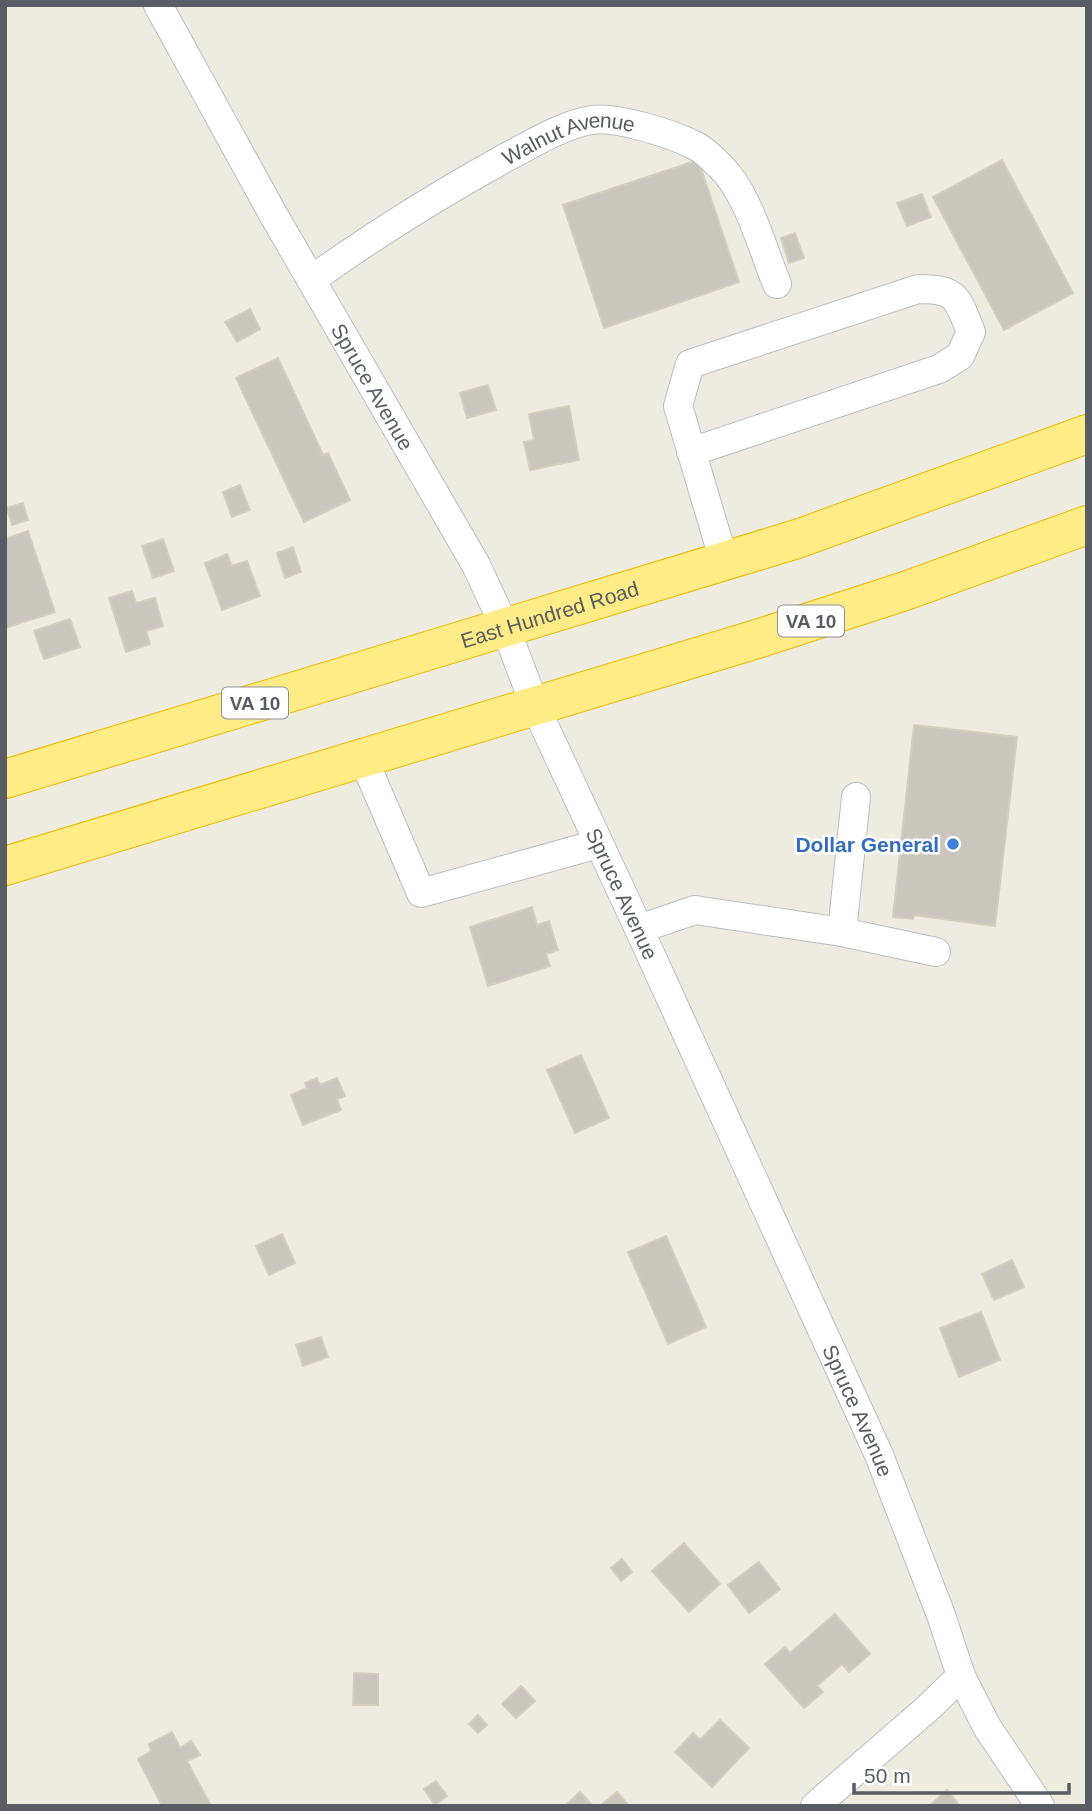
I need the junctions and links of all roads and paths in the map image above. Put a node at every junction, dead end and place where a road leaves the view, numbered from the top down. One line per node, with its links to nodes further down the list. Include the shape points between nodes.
1 (158, 5): 2 (street, Spruce Avenue)
2 (311, 280): 3 (street, Walnut Avenue, via 450,188 528,146 594,119 617,120 673,137 697,146 721,166 741,195); 8 (street, Spruce Avenue, via 475,565)
3 (777, 284)
4 (1087, 434): 7 (highway, East Hundred Road / VA 10, via 797,539)
5 (691, 452): 5 (street, via 678,405 690,364 918,289 941,289 958,299 971,332 960,356 939,369); 7 (street)
6 (1086, 529): 9 (highway, VA 10, via 905,591)
7 (723, 561): 8 (highway, East Hundred Road / VA 10)
8 (505, 627): 9 (street, Spruce Avenue); 11 (highway, East Hundred Road / VA 10)
9 (535, 706): 10 (highway, VA 10); 13 (street, Spruce Avenue)
10 (363, 758): 13 (street, via 421,893); 14 (highway, VA 10)
11 (5, 779)
12 (856, 797): 16 (street)
13 (598, 844): 15 (street, Spruce Avenue)
14 (5, 866)
15 (639, 929): 16 (street, via 695,911); 18 (street, Spruce Avenue, via 879,1455)
16 (842, 932): 17 (street)
17 (936, 951)
18 (961, 1676): 19 (street); 20 (street, Spruce Avenue, via 987,1727)
19 (815, 1806)
20 (1040, 1806)

